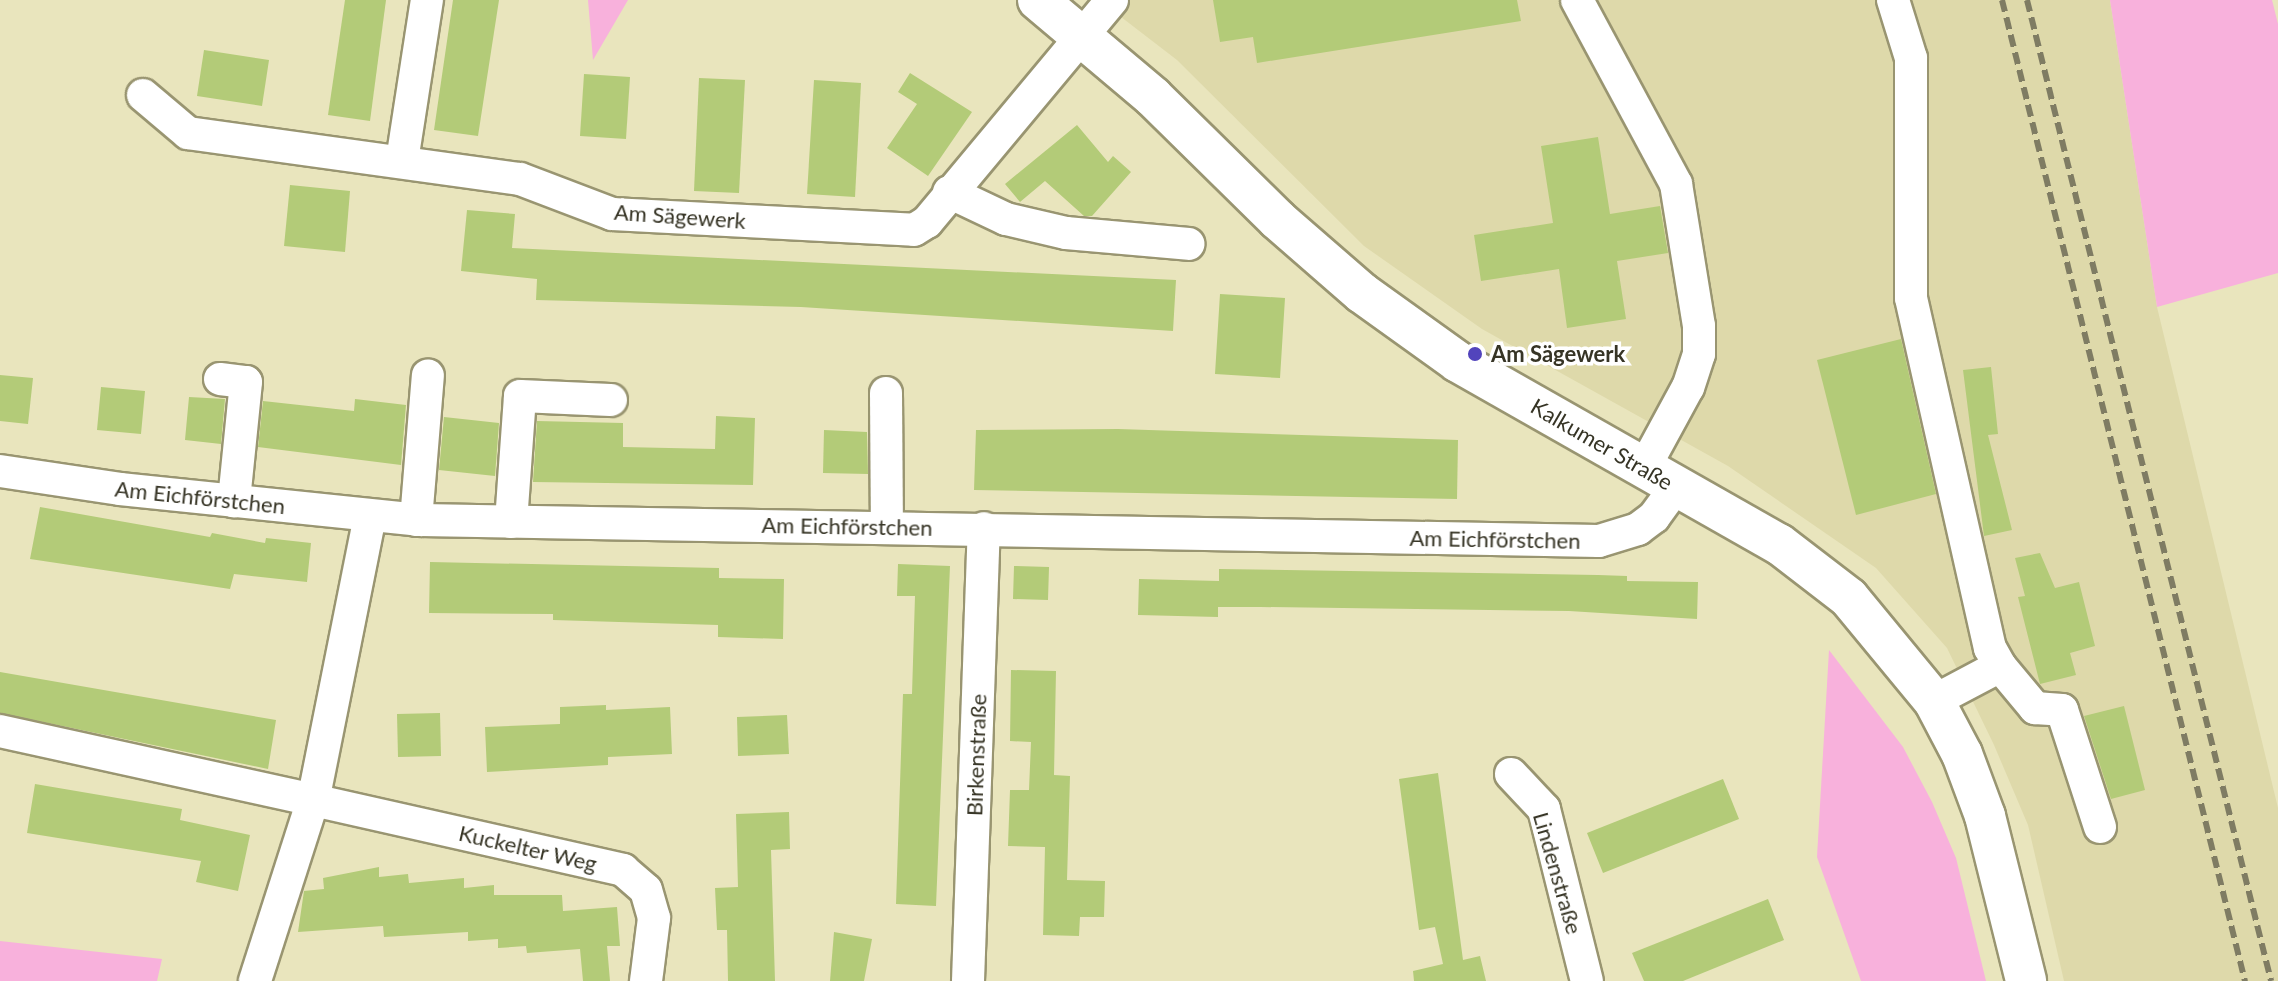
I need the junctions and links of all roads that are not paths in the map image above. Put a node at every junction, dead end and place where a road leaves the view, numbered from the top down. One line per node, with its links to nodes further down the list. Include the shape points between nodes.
1 (427, 0): 8 (street)
2 (1038, 0): 6 (main road, Kalkumer Straße)
3 (1112, 0): 6 (street, Am Sägewerk)
4 (1577, 0): 16 (street, Am Eichförstchen, via 1676,184 1699,354)
5 (1893, 0): 23 (street, via 1911,58 1911,298 1990,648)
6 (1085, 37): 9 (street, Am Sägewerk); 16 (main road, Kalkumer Straße, via 1362,293 1458,362)
7 (143, 95): 8 (street, Am Sägewerk, via 188,133)
8 (402, 161): 9 (street, Am Sägewerk, via 520,179 612,214 914,230 927,222)
9 (949, 192): 10 (street, via 1006,219 1066,233)
10 (1189, 244)
11 (428, 375): 19 (street)
12 (220, 379): 17 (street, via 246,382)
13 (886, 393): 21 (street)
14 (611, 400): 20 (street, via 520,396)
15 (0, 471): 17 (street, Am Eichförstchen)
16 (1660, 477): 22 (street, Am Eichförstchen, via 1654,517 1638,529 1599,541); 24 (main road, Kalkumer Straße, via 1779,544 1849,598)
17 (234, 501): 18 (street, Am Eichförstchen)
18 (370, 516): 19 (street, Am Eichförstchen); 27 (street)
19 (416, 520): 20 (street, Am Eichförstchen)
20 (511, 522): 21 (street, Am Eichförstchen)
21 (887, 527): 22 (street, Am Eichförstchen)
22 (984, 528): 31 (street, Birkenstraße)
23 (2000, 666): 24 (street); 28 (street, via 2035,708 2062,710)
24 (1934, 701): 33 (main road, Kalkumer Straße, via 1985,816)
25 (0, 731): 27 (street, Kuckelter Weg)
26 (1511, 774): 32 (street, Lindenstraße, via 1544,809)
27 (313, 800): 29 (street); 30 (street, Kuckelter Weg, via 623,870 646,890 654,918)
28 (2100, 827)
29 (255, 981)
30 (646, 981)
31 (968, 981)
32 (1587, 981)
33 (2026, 981)

